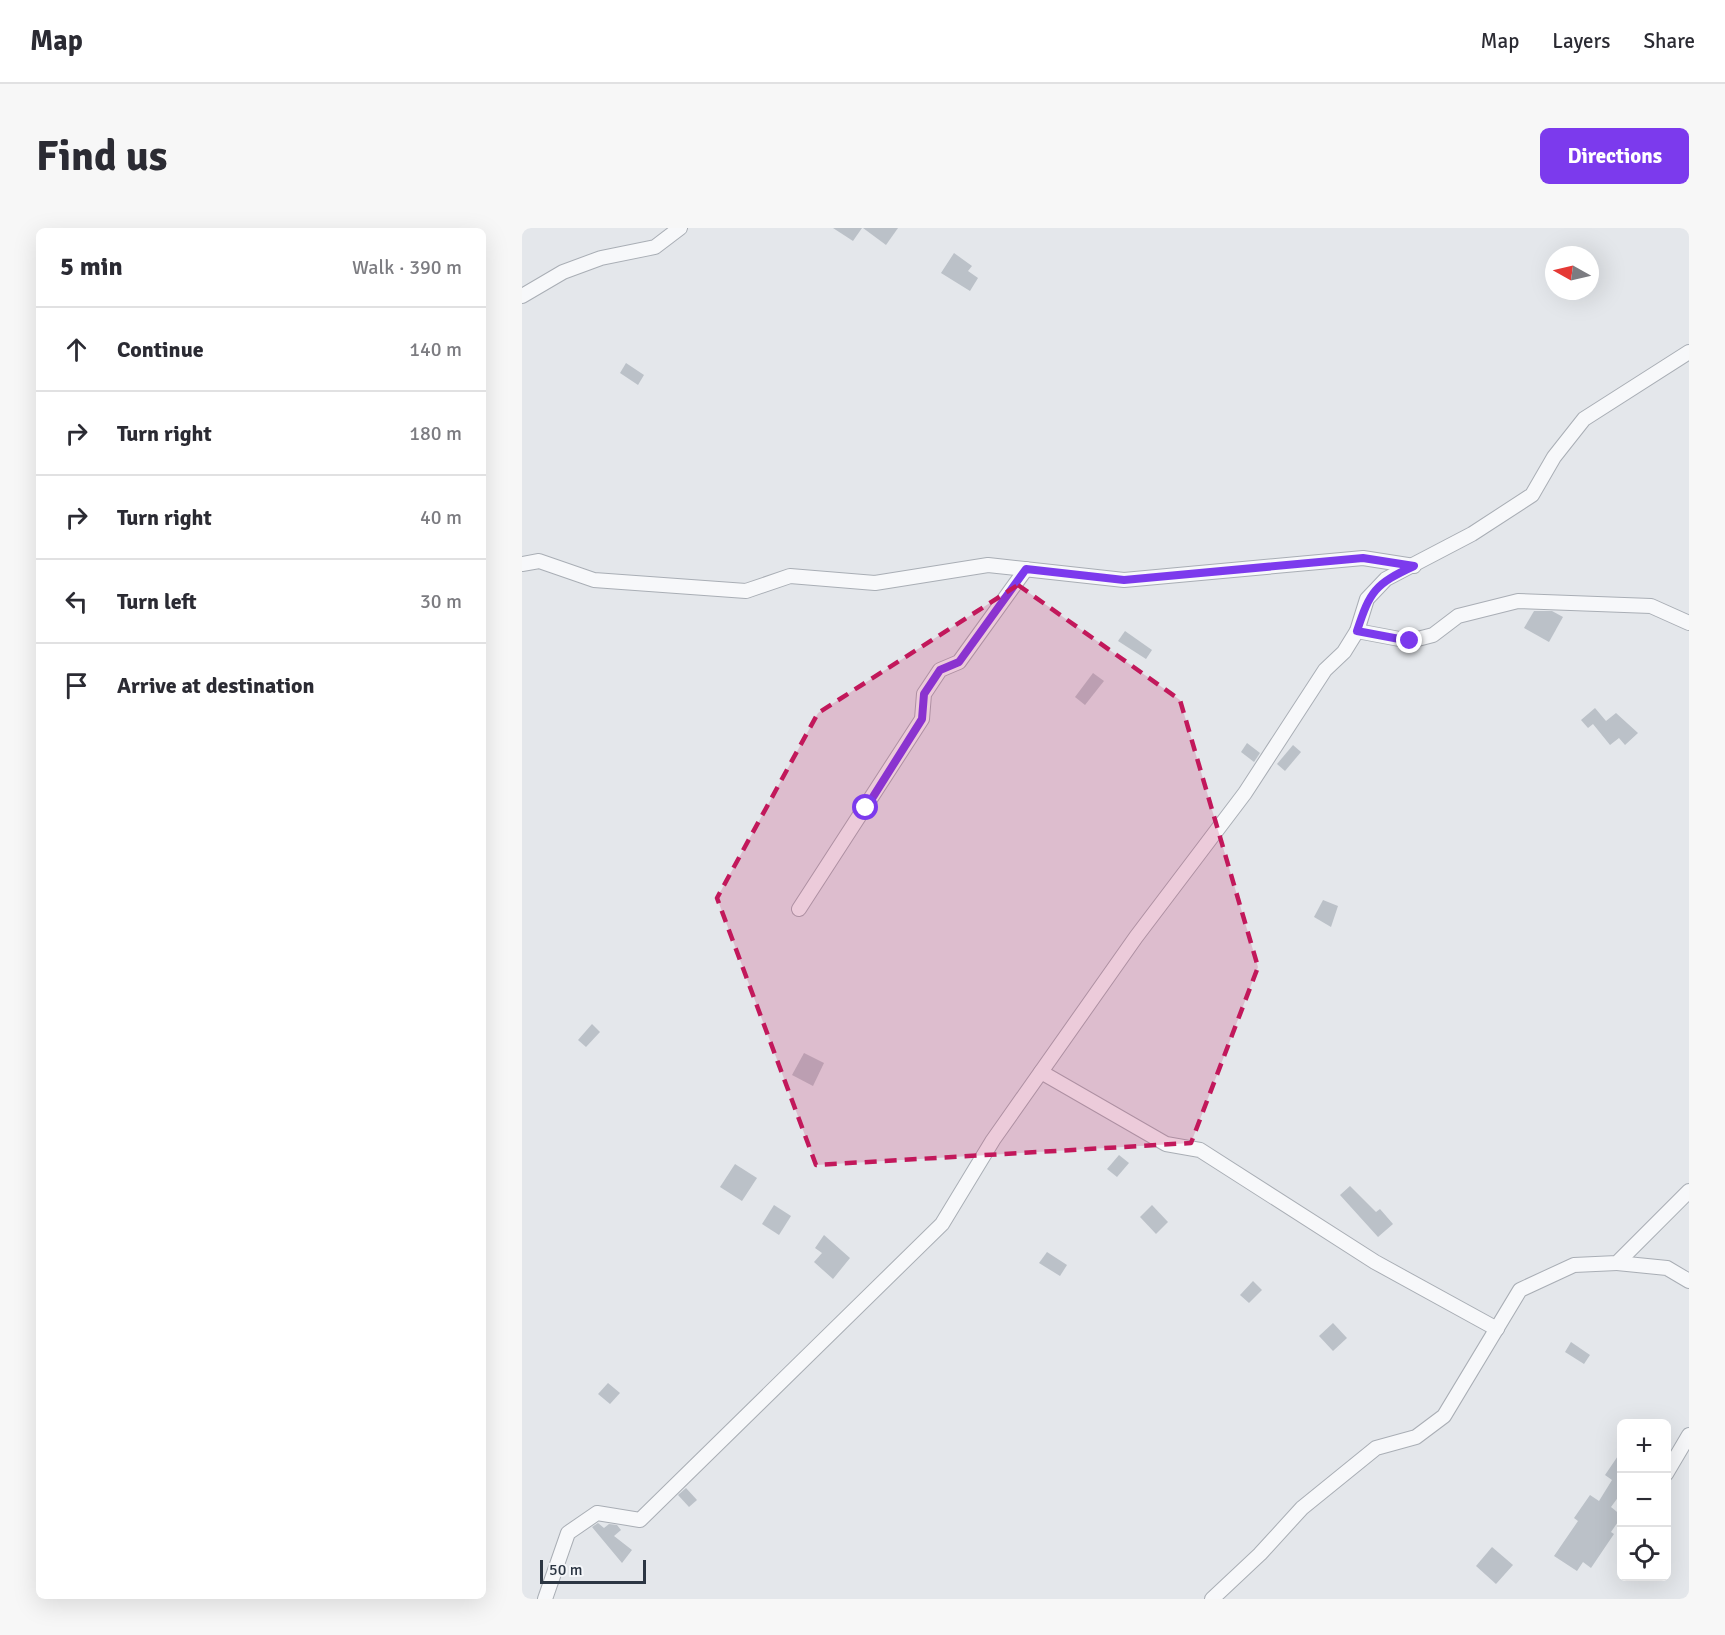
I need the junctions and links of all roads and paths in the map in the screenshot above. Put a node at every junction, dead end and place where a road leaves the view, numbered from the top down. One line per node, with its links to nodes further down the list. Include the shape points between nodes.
1 (680, 228): 2 (street, via 655,248 572,268)
2 (522, 296)
3 (1689, 352): 5 (street, via 1584,419 1554,457 1532,495)
4 (522, 564): 6 (street, via 538,561 594,580 746,591 790,576 875,583 988,565)
5 (1414, 566): 6 (street, via 1363,558 1124,580); 8 (street, via 1386,579 1367,599)
6 (1026, 569): 9 (street, via 959,662 940,670 924,694 922,719)
7 (1689, 623): 8 (street, via 1651,606 1518,601 1458,616 1433,635 1410,641)
8 (1357, 631): 10 (street, via 1315,685 1245,793)
9 (800, 909)
10 (1041, 1072): 14 (street, via 1166,1144 1200,1150 1375,1262); 17 (street, via 993,1140 942,1224 640,1520 597,1513 568,1533)
11 (1689, 1191): 12 (street)
12 (1617, 1263): 13 (street, via 1667,1268); 14 (street, via 1574,1265 1520,1290)
13 (1689, 1281)
14 (1497, 1329): 18 (street, via 1444,1416 1416,1437 1376,1448 1302,1508)
15 (1689, 1435): 16 (street)
16 (1671, 1465)
17 (545, 1599)
18 (1212, 1599)

